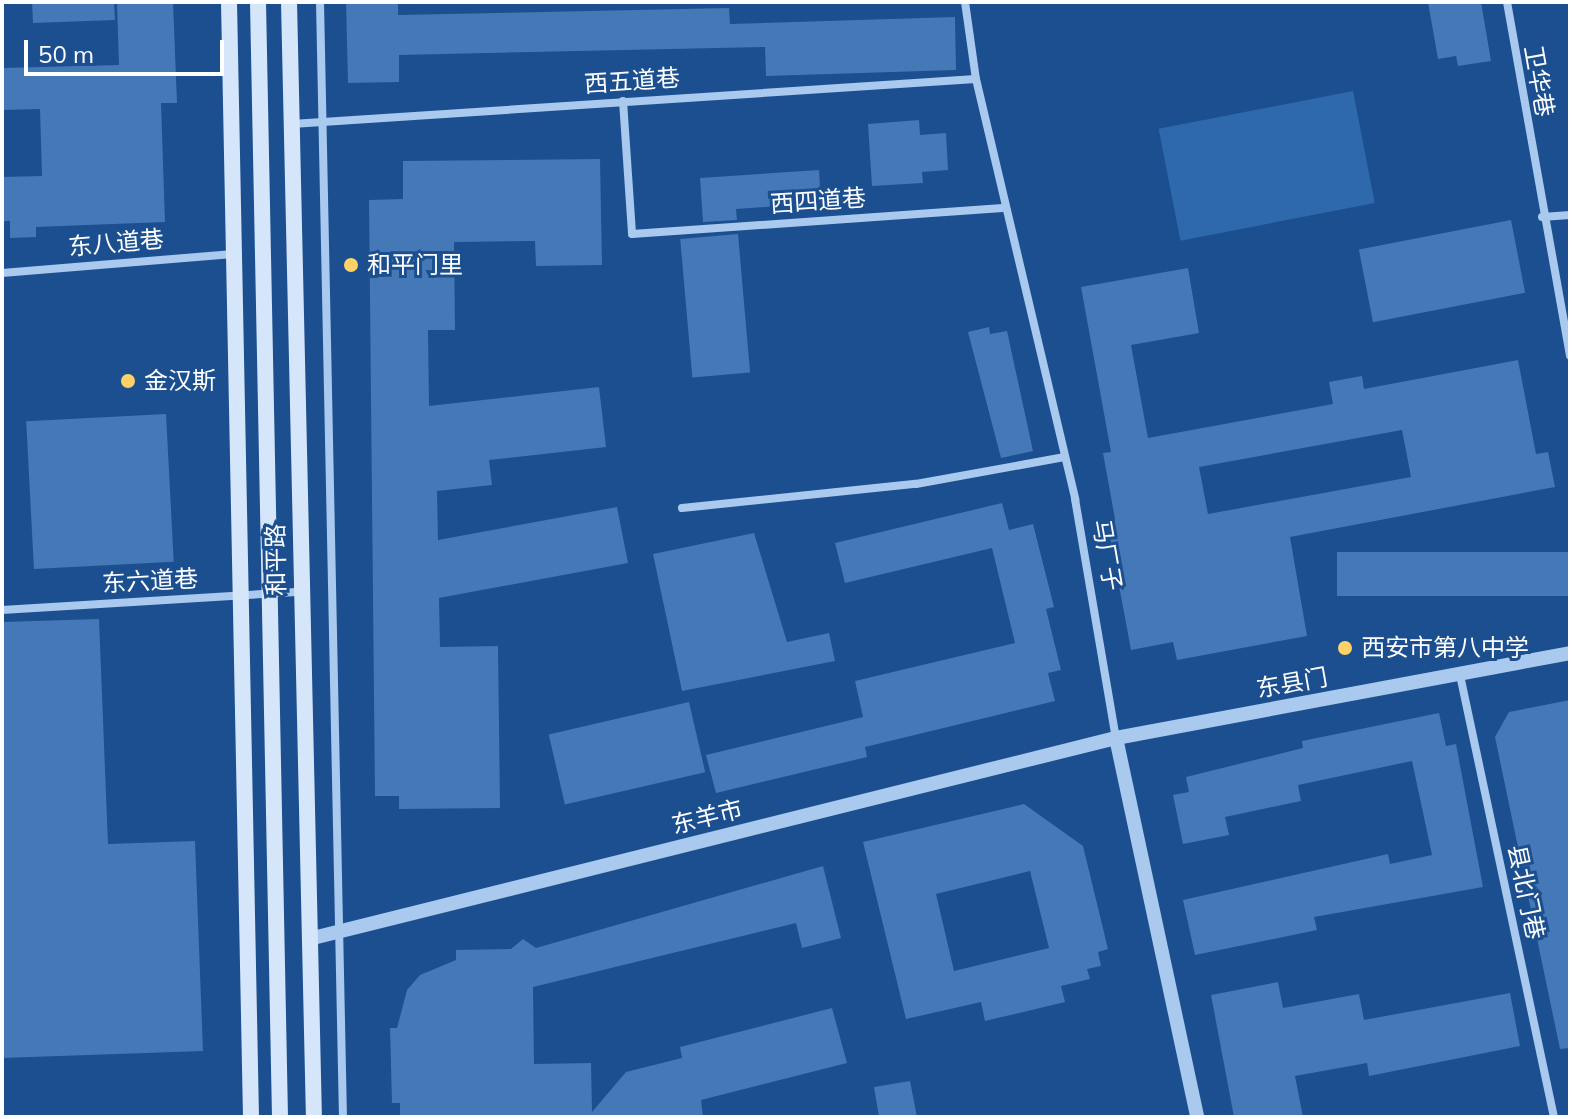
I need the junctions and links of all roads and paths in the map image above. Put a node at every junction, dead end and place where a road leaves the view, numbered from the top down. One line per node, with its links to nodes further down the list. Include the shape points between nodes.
1 (229, 2): 14 (main road)
2 (258, 2): 20 (main road, 和平路)
3 (289, 2): 10 (main road, 和平路)
4 (320, 2): 9 (street)
5 (965, 2): 7 (street, 马厂子)
6 (1507, 2): 13 (street, 卫华巷)
7 (976, 79): 8 (street, 西五道巷); 11 (street, 马厂子)
8 (623, 101): 9 (street, 西五道巷); 11 (street, 西四道巷, via 632,234)
9 (322, 122): 10 (street, 西五道巷); 26 (street)
10 (291, 124): 19 (main road, 和平路)
11 (1006, 208): 17 (street, 马厂子)
12 (1570, 215): 13 (street)
13 (1542, 217): 16 (street, 卫华巷)
14 (233, 254): 15 (street, 东八道巷); 21 (main road)
15 (2, 273)
16 (1570, 355)
17 (1065, 457): 18 (street, via 916,484); 25 (street, 马厂子)
18 (682, 508)
19 (300, 592): 20 (street, 东六道巷); 27 (main road, 和平路)
20 (267, 594): 21 (street, 东六道巷); 29 (main road, 和平路)
21 (242, 595): 22 (street, 东六道巷); 28 (main road)
22 (2, 610)
23 (1570, 653): 24 (street, 东县门)
24 (1460, 675): 25 (street, 东县门); 33 (street, 县北门巷)
25 (1116, 738): 26 (street, 东羊市); 32 (street, 马厂子)
26 (338, 931): 27 (street, 东羊市); 31 (street)
27 (309, 939): 30 (main road, 和平路)
28 (251, 1117)
29 (280, 1117)
30 (314, 1117)
31 (343, 1117)
32 (1197, 1117)
33 (1554, 1117)

